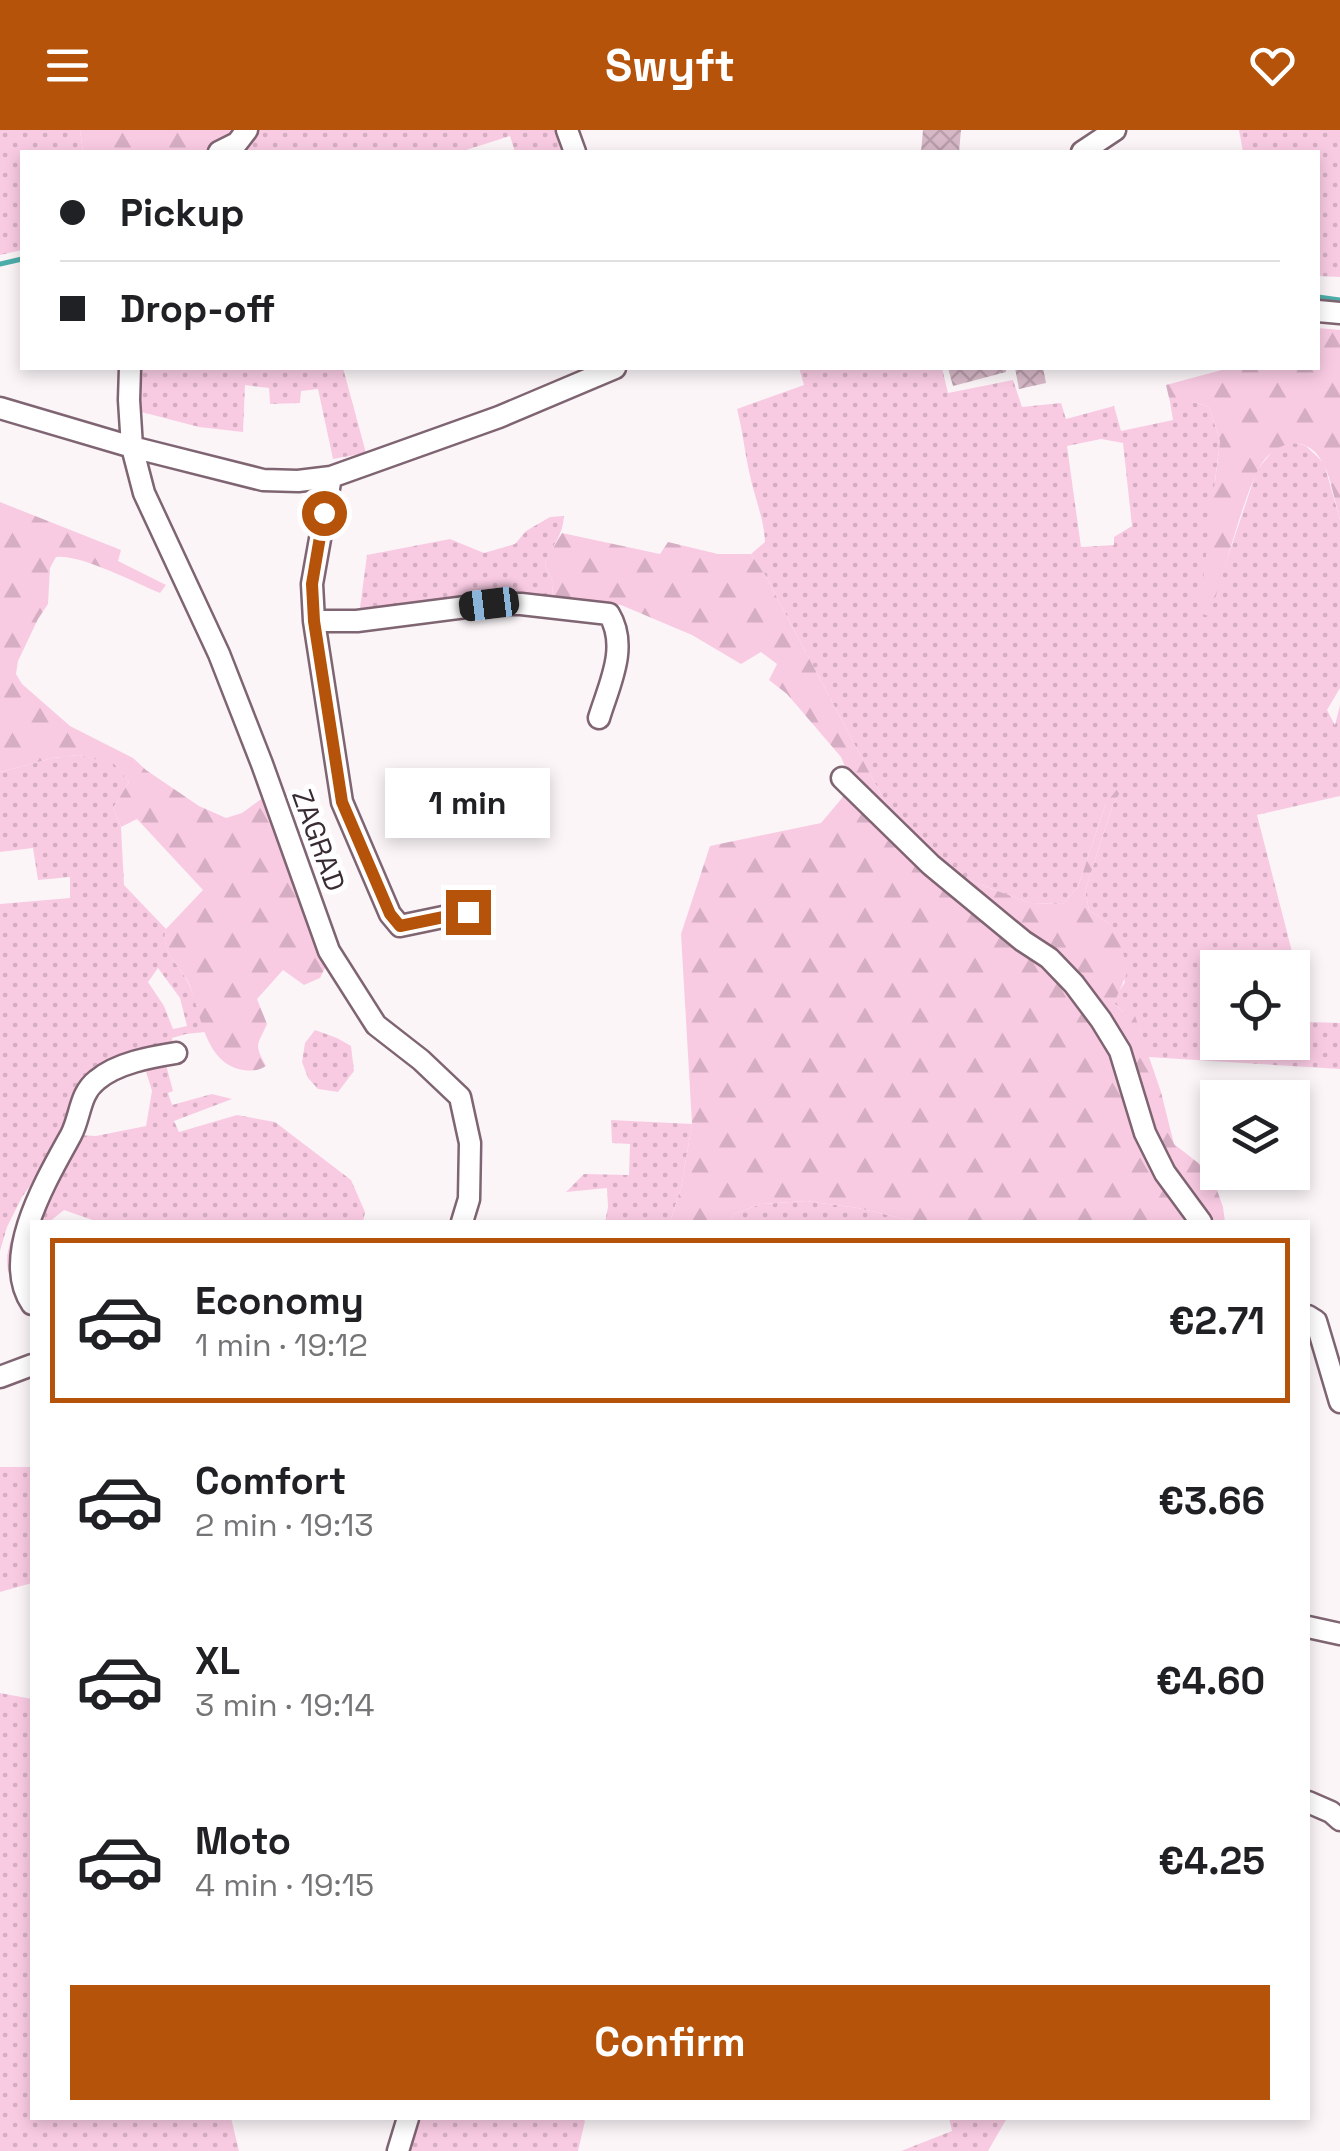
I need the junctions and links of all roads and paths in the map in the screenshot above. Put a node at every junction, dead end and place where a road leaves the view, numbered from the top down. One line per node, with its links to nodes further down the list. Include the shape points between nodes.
1 (246, 130): 3 (street)
2 (1115, 130): 4 (street)
3 (224, 150)
4 (1085, 150)
5 (130, 370): 8 (street, ZAGRAD)
6 (611, 370): 9 (street)
7 (0, 408): 8 (street)
8 (132, 447): 9 (street, via 263,480); 15 (street, ZAGRAD, via 144,493 218,654 329,951 376,1025 460,1097 470,1143 470,1198)
9 (330, 478): 10 (street, via 312,584)
10 (314, 621): 11 (street, via 357,622 489,604 609,614 618,654); 13 (street, via 342,802 390,914 400,926)
11 (599, 718)
12 (842, 778): 16 (street, via 931,864 1074,984 1120,1051 1145,1133)
13 (468, 912)
14 (176, 1053): 17 (street, via 119,1068 84,1095 72,1132 13,1220 7,1240 5,1273)
15 (463, 1220)
16 (1199, 1220)
17 (30, 1303)
18 (1310, 1317): 21 (street)
19 (30, 1365): 20 (street)
20 (0, 1377)
21 (1340, 1402)
22 (1310, 1627): 23 (street)
23 (1340, 1634)
24 (1310, 1803): 25 (street)
25 (1340, 1820)
26 (407, 2120): 27 (street)
27 (398, 2151)

